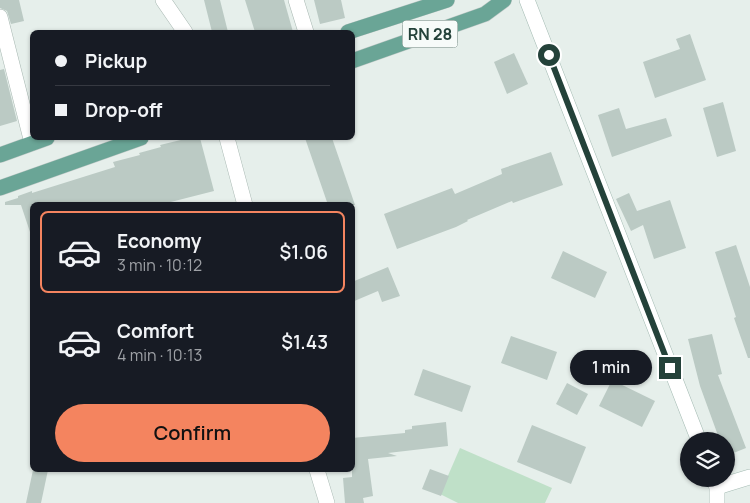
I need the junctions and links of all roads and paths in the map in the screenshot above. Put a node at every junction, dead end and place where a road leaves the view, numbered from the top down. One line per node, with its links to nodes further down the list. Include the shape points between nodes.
1 (163, 0): 7 (main road)
2 (296, 0): 8 (main road)
3 (447, 0): 9 (main road, RN 28)
4 (504, 0): 10 (main road, RN 28, via 485,14)
5 (527, 0): 20 (main road)
6 (0, 17): 11 (main road)
7 (184, 30)
8 (305, 30)
9 (354, 30)
10 (355, 60)
11 (30, 135)
12 (31, 140): 16 (main road)
13 (41, 140): 16 (main road)
14 (135, 140): 18 (main road)
15 (228, 140): 19 (main road)
16 (32, 143): 17 (main road)
17 (0, 155)
18 (0, 188)
19 (244, 202)
20 (695, 432)
21 (319, 472): 25 (main road)
22 (750, 477): 23 (main road)
23 (735, 480)
24 (715, 487): 26 (main road)
25 (327, 503)
26 (717, 503)

